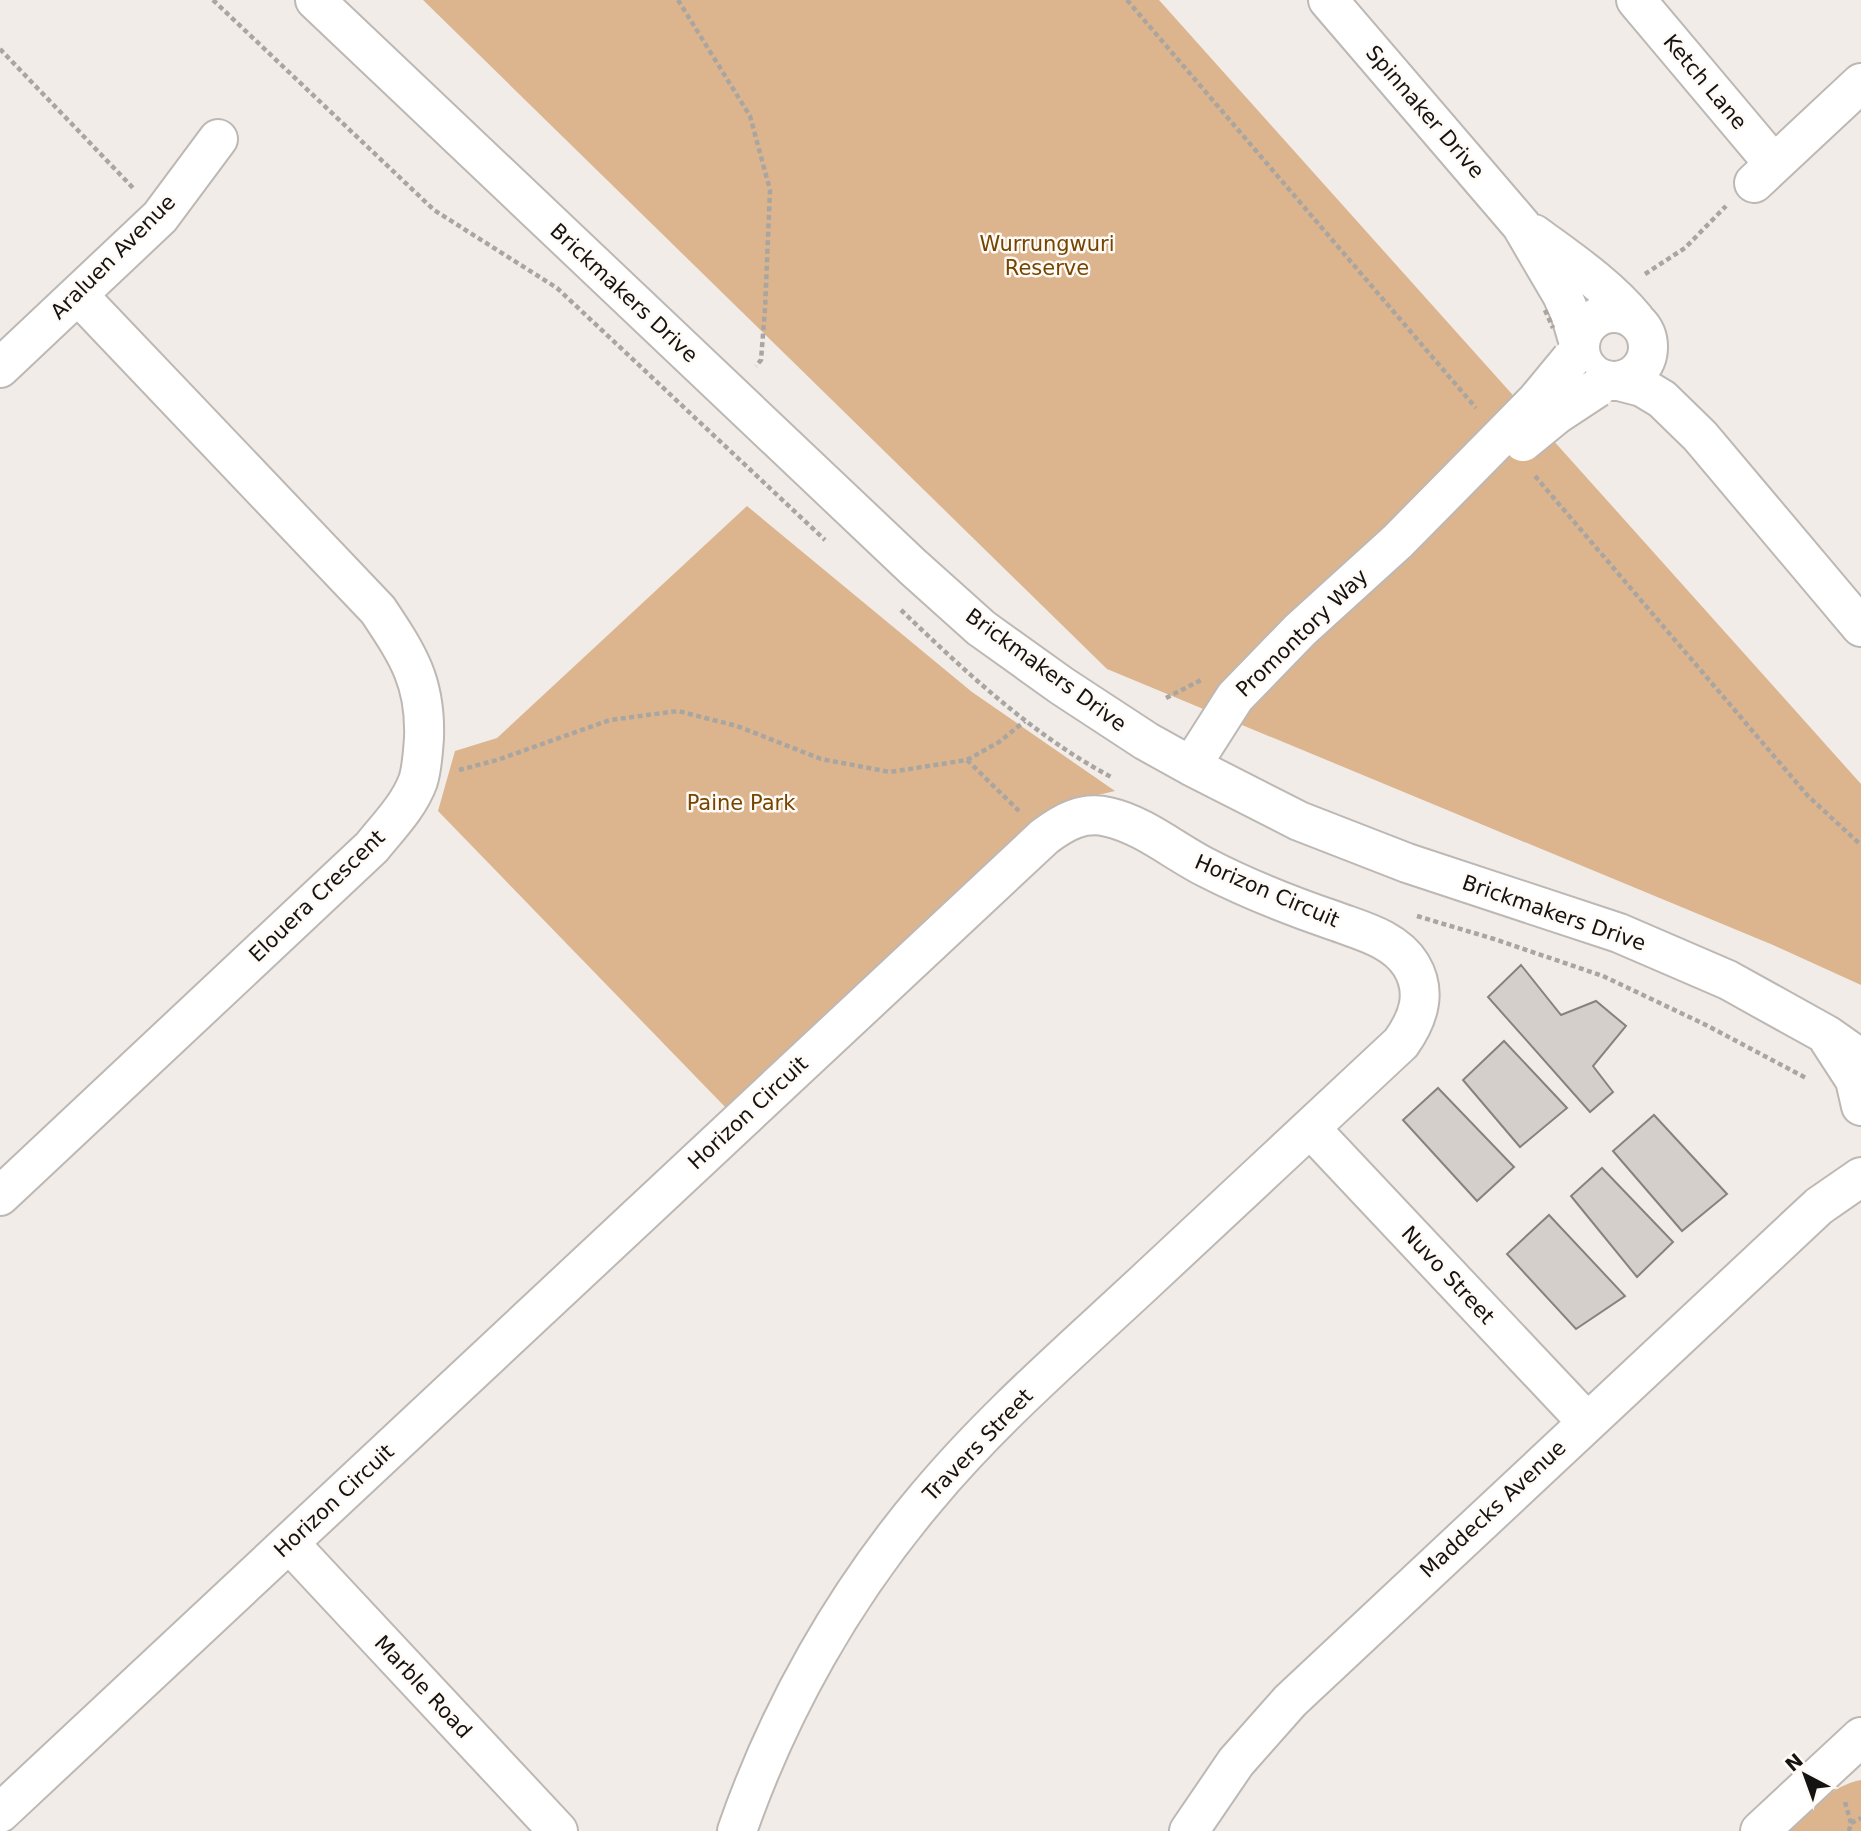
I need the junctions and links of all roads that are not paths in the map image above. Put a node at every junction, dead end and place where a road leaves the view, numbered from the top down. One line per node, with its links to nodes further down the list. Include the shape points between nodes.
1 (315, 0): 15 (street, Brickmakers Drive, via 981,628 1062,686)
2 (1328, 0): 6 (street, Spinnaker Drive)
3 (1636, 0): 4 (street, Ketch Lane, via 1764,174)
4 (1861, 83)
5 (218, 139): 7 (street, Araluen Avenue, via 160,217)
6 (1521, 225): 8 (street, Spinnaker Drive, via 1620,301); 9 (street, Spinnaker Drive, via 1553,302 1570,313)
7 (79, 295): 10 (street, Araluen Avenue); 22 (street, Elouera Crescent, via 378,610 418,680 425,713 424,747 418,781 401,812 372,847)
8 (1642, 334): 9 (street, via 1614,312 1603,314 1586,328); 11 (street, via 1646,360 1640,370 1630,378); 12 (street, Spinnaker Drive, via 1672,376)
9 (1577, 352): 11 (street, via 1588,370); 13 (street, Promontory Way, bridge, via 1537,400)
10 (0, 368)
11 (1608, 383): 12 (street, via 1642,387 1662,399); 13 (street, Promontory Way, bridge, via 1556,415)
12 (1700, 436): 14 (street)
13 (1398, 541): 15 (street, Promontory Way, via 1235,696)
14 (1861, 627)
15 (1191, 766): 16 (street, Brickmakers Drive, via 1299,821 1407,863 1619,933 1728,980)
16 (1826, 1035): 17 (street, Brickmakers Drive); 18 (street, via 1855,1080)
17 (1861, 1059)
18 (1861, 1106)
19 (1310, 1128): 24 (street, Nuvo Street); 25 (street, Horizon Circuit, via 1401,1043 1419,1014 1417,977 1400,951 1371,934 1205,868 1109,817 1073,818 1045,836); 30 (street, Travers Street, via 1031,1388 927,1497 842,1612 822,1647 768,1749)
20 (1861, 1146): 23 (street, Maddecks Avenue)
21 (1861, 1178): 23 (street, Maddecks Avenue)
22 (0, 1196)
23 (1819, 1206): 24 (street, Maddecks Avenue)
24 (1587, 1422): 31 (street, Maddecks Avenue, via 1290,1701 1236,1762)
25 (289, 1543): 27 (street, Horizon Circuit); 29 (street, Marble Road)
26 (1861, 1737): 32 (street)
27 (0, 1813): 28 (street)
28 (19, 1831)
29 (558, 1831)
30 (737, 1831)
31 (1189, 1831)
32 (1760, 1831)

